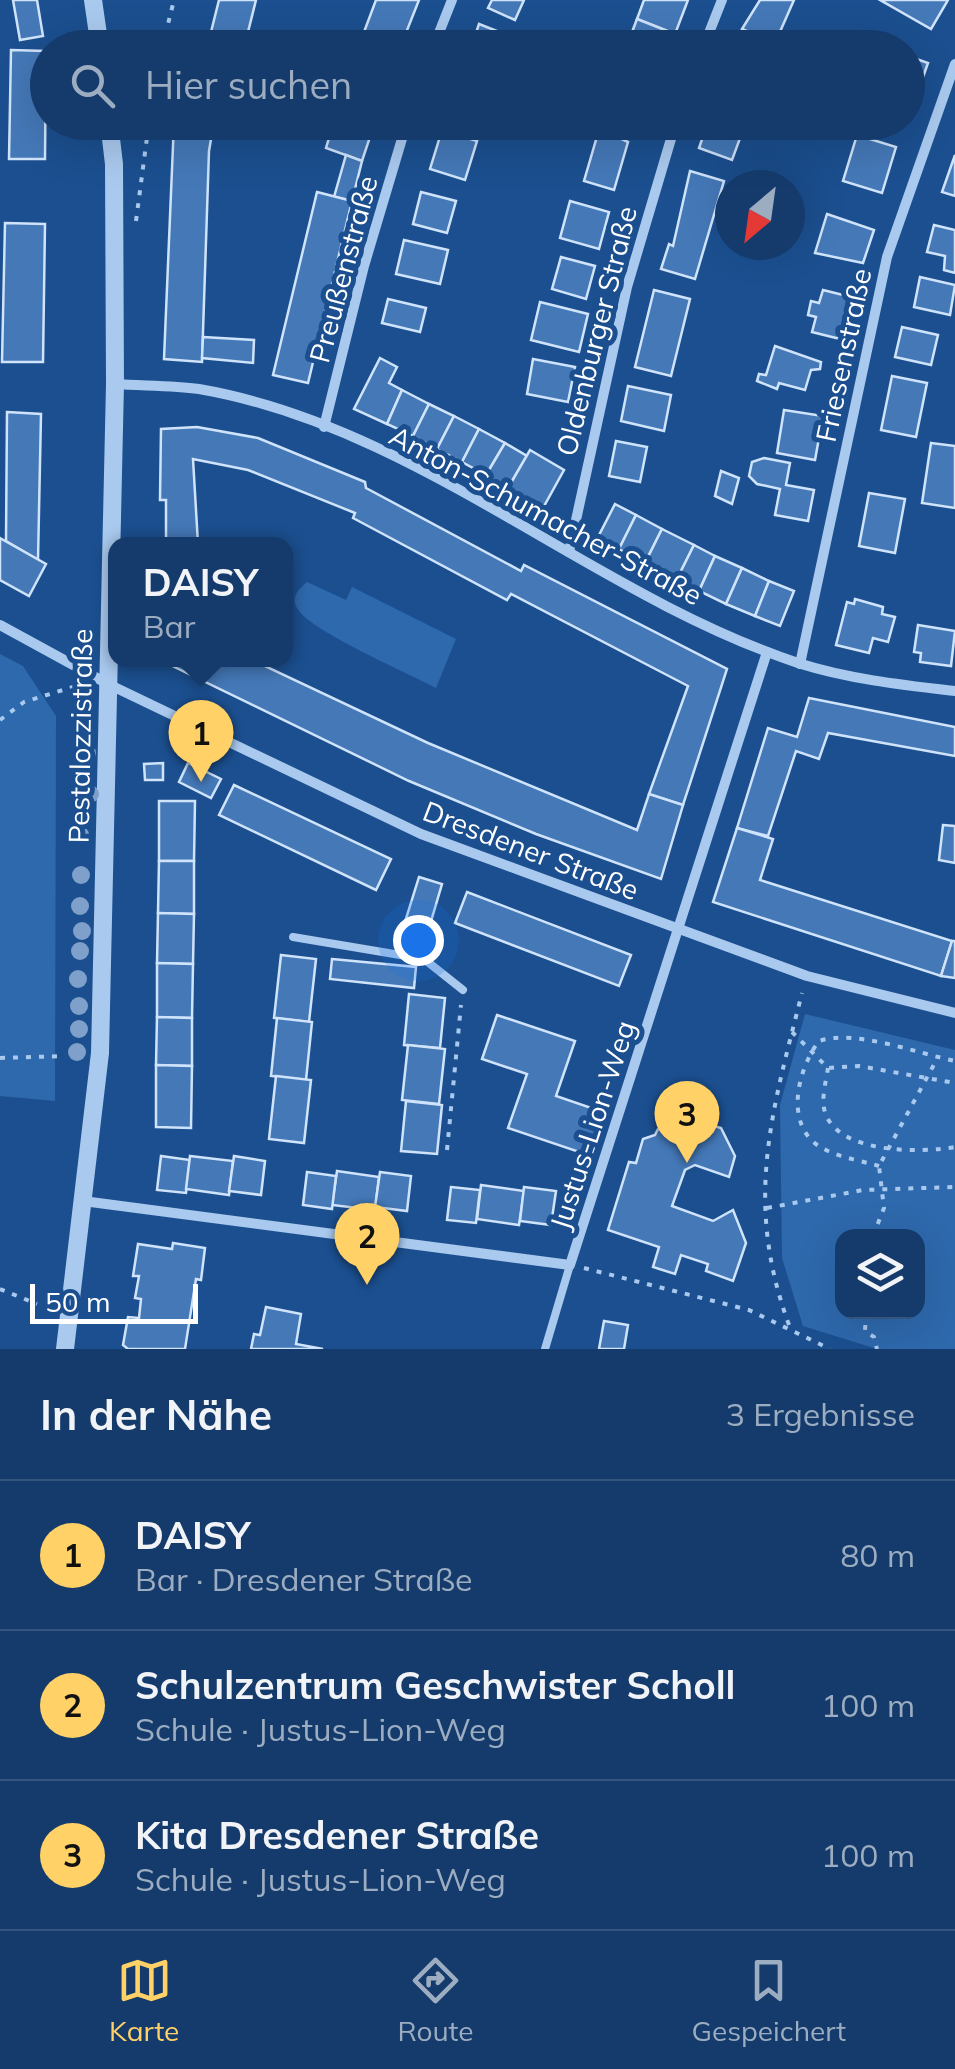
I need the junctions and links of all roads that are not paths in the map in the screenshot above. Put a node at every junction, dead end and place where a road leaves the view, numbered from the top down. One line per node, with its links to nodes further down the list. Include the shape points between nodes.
1 (93, 0): 4 (street)
2 (452, 0): 5 (street)
3 (722, 0): 6 (street)
4 (97, 30)
5 (441, 30)
6 (710, 30)
7 (955, 64): 17 (street, Friesenstraße, via 887,257)
8 (111, 140): 11 (street, Pestalozzistraße)
9 (402, 140): 12 (street, Preußenstraße)
10 (671, 140): 14 (street, Oldenburger Straße, via 627,287)
11 (115, 384): 12 (street, Anton-Schumacher-Straße, via 197,389); 13 (street, Pestalozzistraße)
12 (324, 428): 14 (street, Anton-Schumacher-Straße, via 443,482)
13 (111, 537)
14 (570, 552): 16 (street, Anton-Schumacher-Straße)
15 (0, 625): 19 (street, Dresdener Straße)
16 (768, 652): 17 (street, Anton-Schumacher-Straße); 21 (street)
17 (800, 664): 20 (street, Anton-Schumacher-Straße)
18 (108, 667): 19 (street, Pestalozzistraße)
19 (108, 684): 21 (street, Dresdener Straße, via 421,834); 25 (street, Pestalozzistraße, via 100,1054)
20 (955, 691)
21 (679, 931): 24 (street, Dresdener Straße, via 807,976); 26 (street, Justus-Lion-Weg)
22 (294, 937): 23 (lane, via 424,959)
23 (463, 990)
24 (955, 1013)
25 (83, 1201): 26 (street, Justus-Lion-Weg); 27 (street, Pestalozzistraße)
26 (570, 1265): 28 (lane)
27 (65, 1349)
28 (545, 1349)

